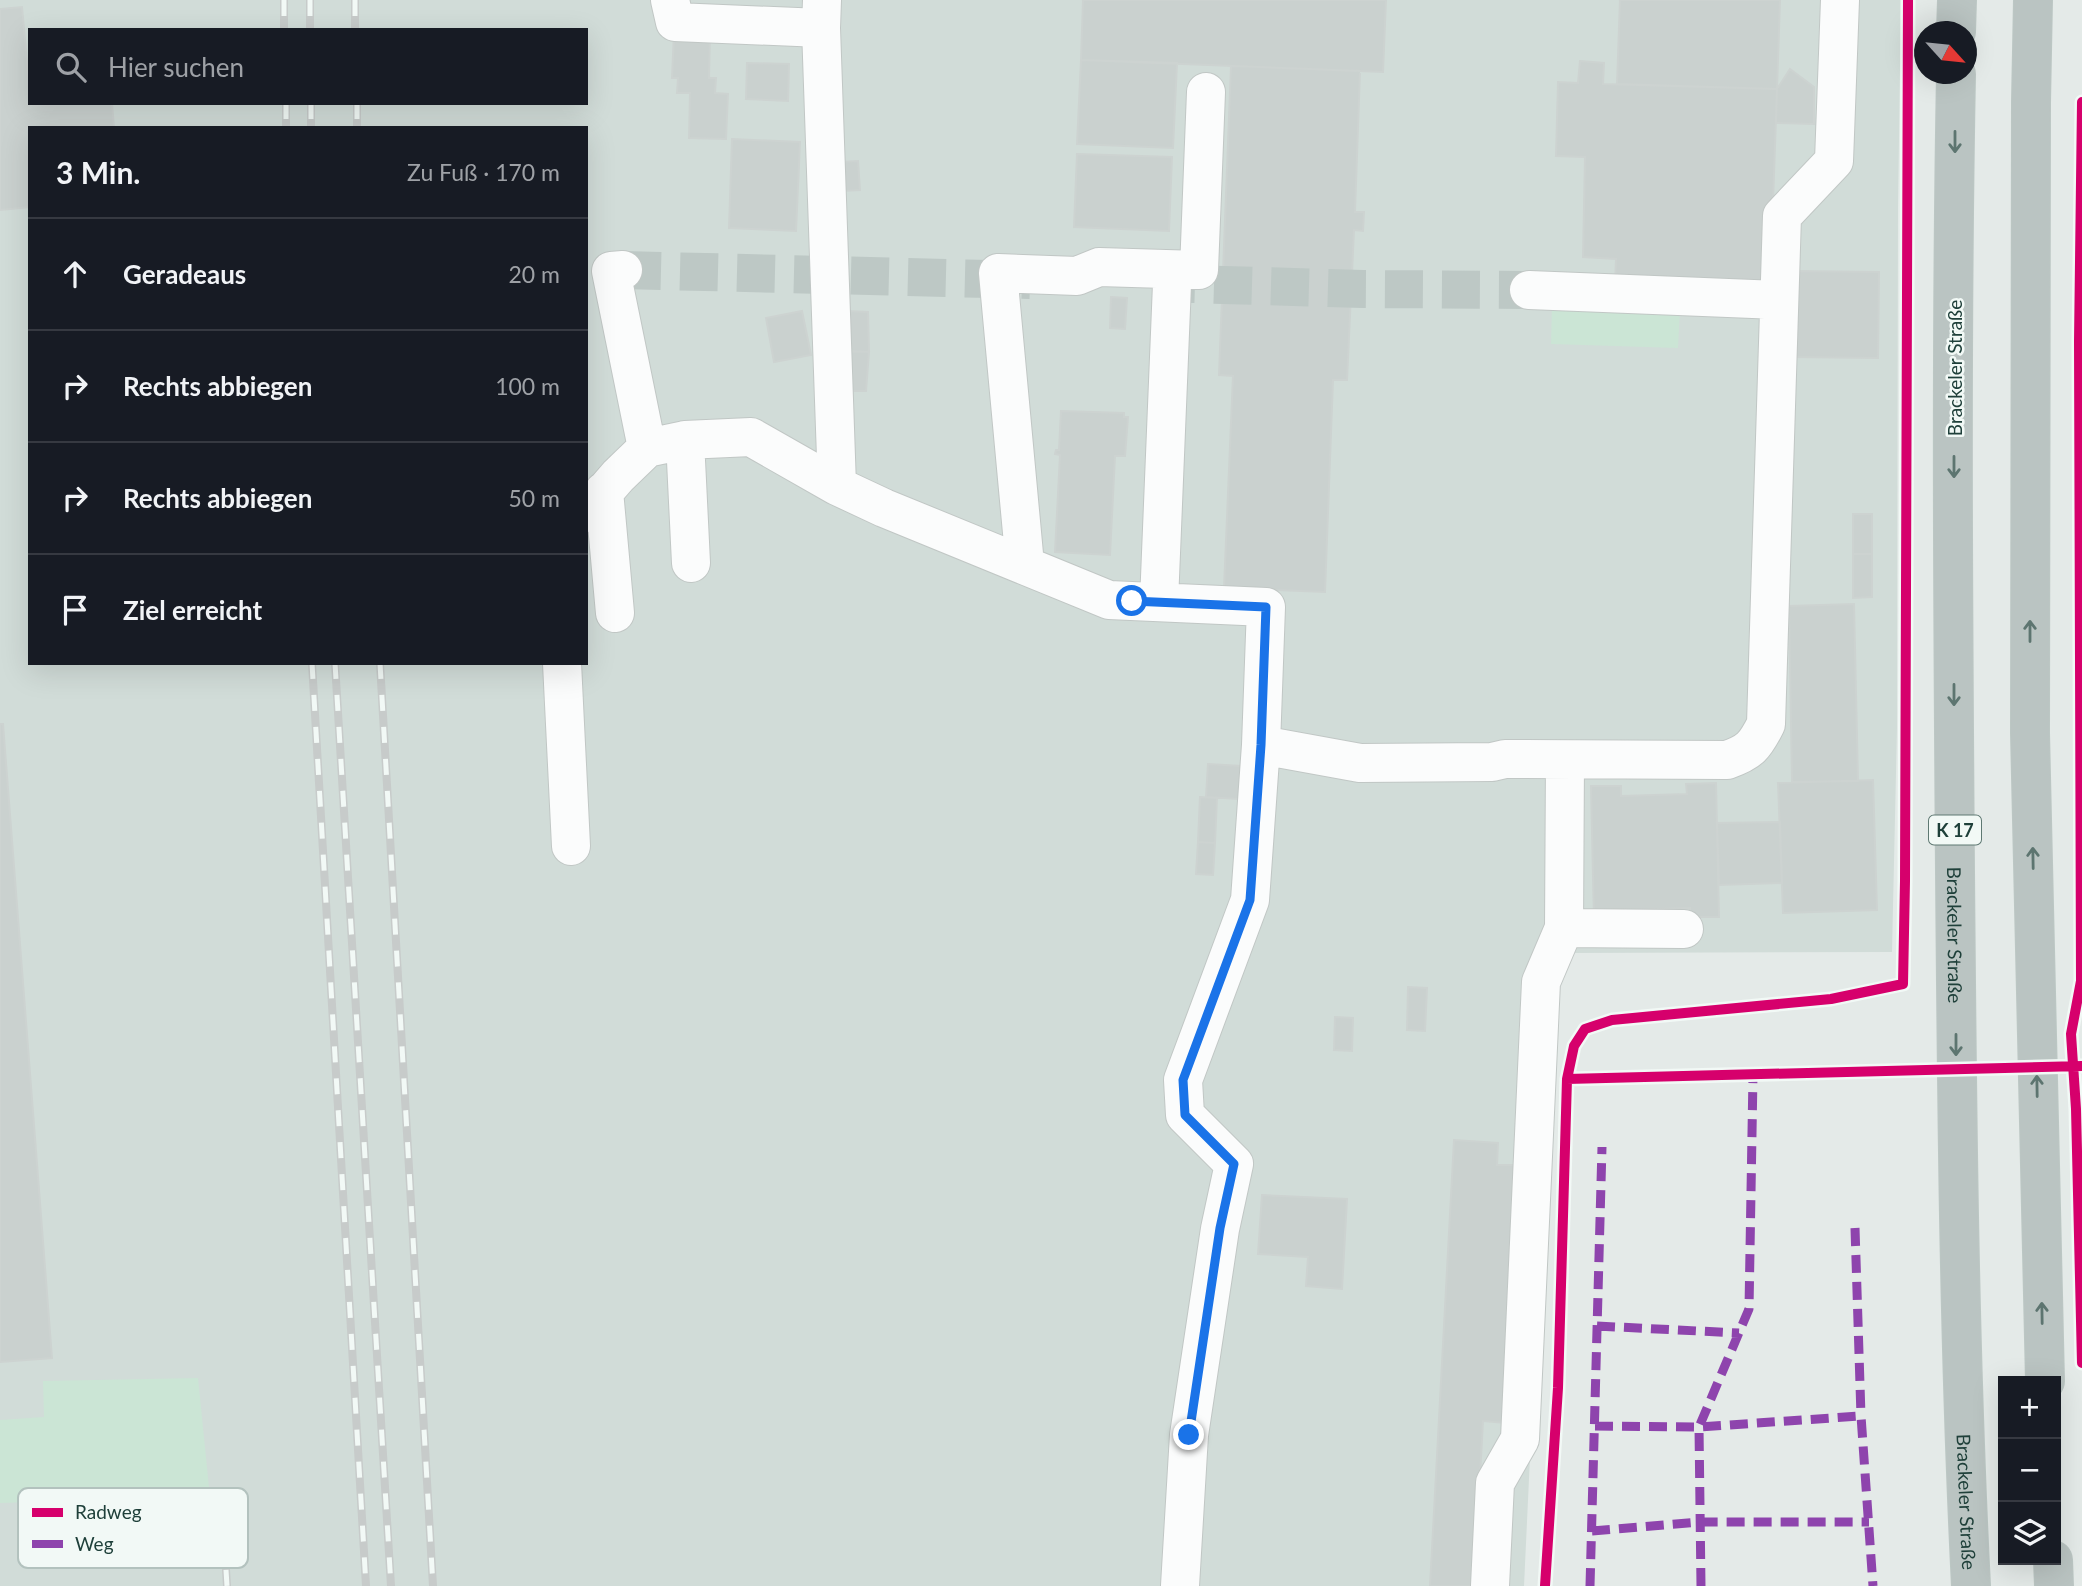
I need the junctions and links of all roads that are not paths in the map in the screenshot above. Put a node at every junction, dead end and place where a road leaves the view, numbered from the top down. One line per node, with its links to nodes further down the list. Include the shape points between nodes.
1 (670, 0): 5 (lane, via 675,22)
2 (1840, 0): 12 (lane, via 1835,162 1782,216)
3 (1957, 0): 6 (highway)
4 (2033, 0): 27 (highway, one-way to 4, via 2030,733)
5 (821, 14): 15 (lane)
6 (1956, 21)
7 (1956, 84): 31 (highway, Brackeler Straße / K 17, one-way to 31, via 1956,1143)
8 (1206, 92): 18 (lane, via 1199,270 1099,267 1077,276 998,273)
9 (624, 270): 14 (lane, via 611,271)
10 (1172, 284): 19 (lane)
11 (1529, 290): 12 (lane)
12 (1779, 300): 23 (lane, via 1766,724 1757,743 1727,760)
13 (685, 440): 14 (lane); 15 (lane, via 751,438); 17 (lane)
14 (647, 448): 16 (lane)
15 (837, 486): 18 (lane)
16 (595, 502): 20 (lane)
17 (691, 563)
18 (1025, 565): 19 (lane, via 1109,600)
19 (1159, 602): 22 (lane, via 1266,607)
20 (615, 613)
21 (562, 665): 24 (lane)
22 (1261, 745): 23 (lane, via 1360,763); 29 (lane, via 1250,900 1183,1080 1185,1115 1234,1164 1189,1435)
23 (1565, 760): 25 (lane)
24 (571, 846)
25 (1564, 928): 26 (lane); 30 (lane, via 1541,982 1520,1439 1495,1483)
26 (1684, 929)
27 (2045, 1376)
28 (2053, 1565): 32 (highway)
29 (1180, 1586)
30 (1490, 1586)
31 (1971, 1586)
32 (2054, 1586)

